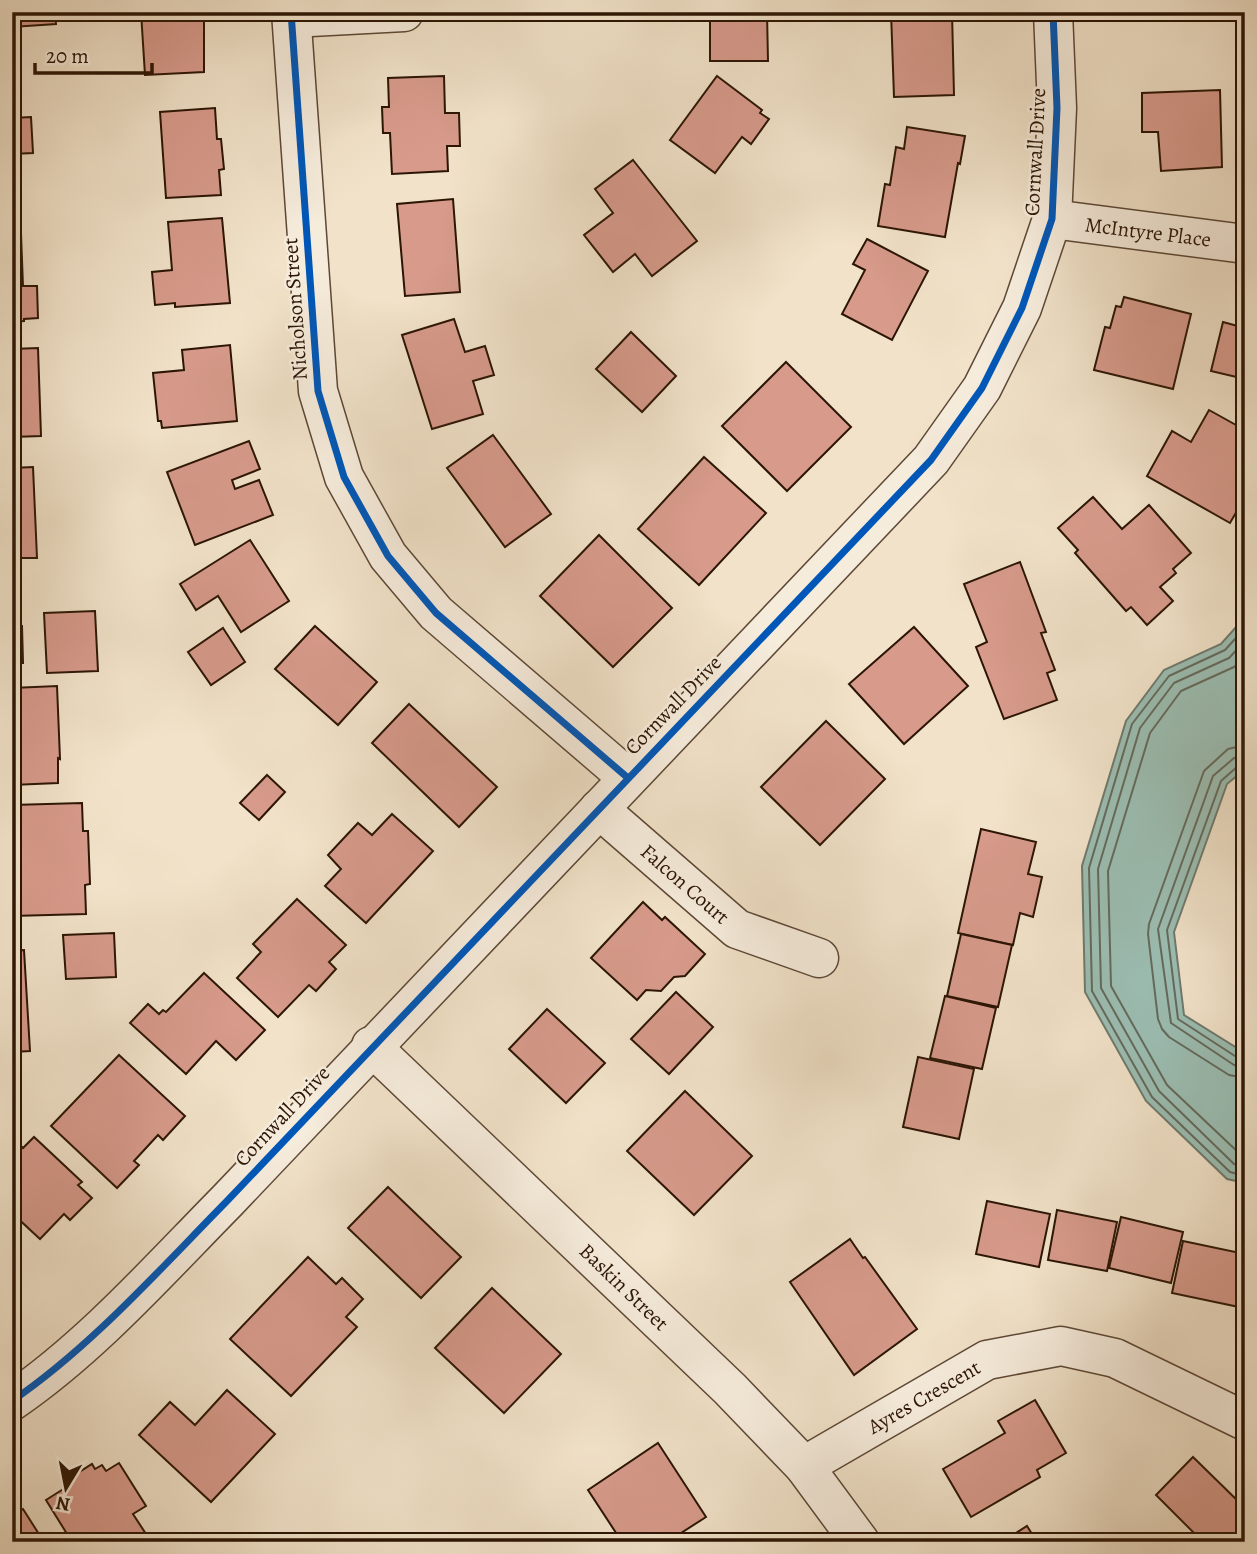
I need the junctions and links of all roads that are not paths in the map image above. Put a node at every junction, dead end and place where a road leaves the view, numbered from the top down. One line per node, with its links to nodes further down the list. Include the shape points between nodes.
1 (404, 12): 3 (street)
2 (1053, 12): 4 (street, Cornwall Drive, via 1057,108)
3 (291, 15): 6 (street, Nicholson Street, via 318,391 344,477 388,556 436,612)
4 (1052, 219): 5 (street, McIntyre Place); 6 (street, Cornwall Drive, via 1022,308 982,388 931,460)
5 (1245, 244)
6 (628, 778): 7 (street, Cornwall Drive)
7 (599, 809): 8 (street, Falcon Court, via 737,929); 9 (street, Cornwall Drive)
8 (820, 958)
9 (371, 1046): 10 (street, Cornwall Drive, via 151,1278 78,1347); 12 (street, Baskin Street, via 730,1389)
10 (13, 1398)
11 (1245, 1422): 12 (street, Ayres Crescent, via 1115,1358 1061,1346 987,1360)
12 (804, 1466): 13 (street, Baskin Street)
13 (860, 1542)

